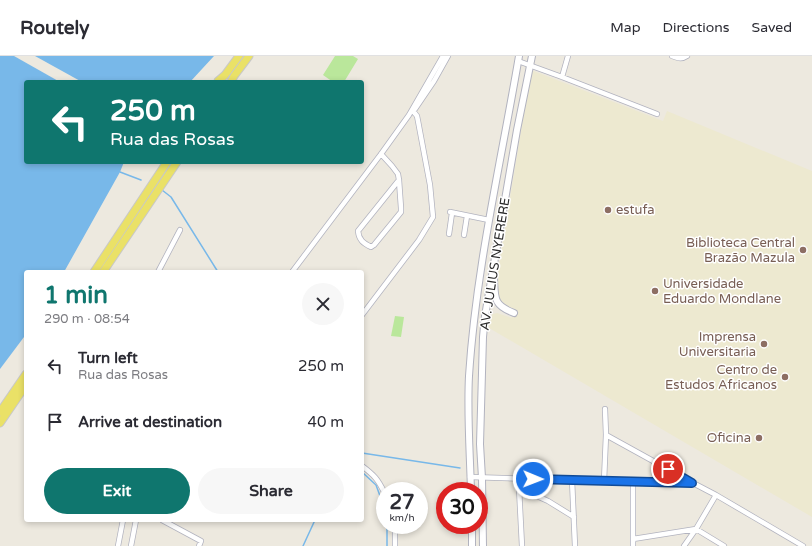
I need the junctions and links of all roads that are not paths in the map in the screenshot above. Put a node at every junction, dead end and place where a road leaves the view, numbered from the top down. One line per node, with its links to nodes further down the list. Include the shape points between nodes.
1 (239, 56): 12 (main road)
2 (249, 56): 13 (main road)
3 (443, 56): 14 (street)
4 (448, 56): 14 (street, via 426,95)
5 (532, 56): 10 (main road, AV. JULIUS NYERERE)
6 (568, 56): 11 (street)
7 (672, 56): 8 (street, via 680,59)
8 (685, 57)
9 (519, 58): 10 (street); 21 (main road, AV. JULIUS NYERERE)
10 (530, 65): 11 (street); 29 (main road, AV. JULIUS NYERERE)
11 (562, 77): 15 (street)
12 (221, 80)
13 (232, 80)
14 (411, 113): 16 (street); 30 (street, via 417,116 430,185 433,217 419,240)
15 (657, 114)
16 (381, 154): 19 (street, via 398,174); 28 (street)
17 (166, 164): 25 (main road)
18 (176, 164): 26 (main road)
19 (399, 180): 19 (street, via 401,212 371,247 361,241 358,231)
20 (467, 216): 21 (street); 23 (street, via 451,212); 24 (street)
21 (489, 220): 39 (main road, AV. JULIUS NYERERE, via 479,281 469,382)
22 (180, 230): 27 (street)
23 (449, 234)
24 (464, 235)
25 (95, 270)
26 (104, 270)
27 (159, 270)
28 (294, 270)
29 (492, 271): 31 (main road, via 497,302); 40 (main road, AV. JULIUS NYERERE, via 483,337 480,444)
30 (364, 312)
31 (514, 313)
32 (24, 377): 35 (main road)
33 (24, 388): 36 (main road)
34 (605, 408): 37 (street)
35 (0, 412)
36 (0, 423)
37 (606, 435): 43 (street); 47 (street)
38 (364, 468): 44 (street)
39 (470, 477): 40 (street); 45 (main road, AV. JULIUS NYERERE)
40 (482, 478): 41 (street); 63 (main road, AV. JULIUS NYERERE)
41 (520, 479): 42 (street); 48 (street)
42 (572, 480): 43 (street); 50 (street)
43 (604, 481): 46 (street)
44 (380, 482)
45 (470, 482)
46 (633, 482): 47 (street); 57 (street)
47 (692, 483): 49 (street)
48 (519, 488): 50 (street, via 548,501); 64 (street)
49 (716, 494): 54 (street); 69 (street)
50 (574, 518): 65 (street)
51 (123, 522): 58 (street)
52 (136, 522): 59 (street)
53 (166, 522): 60 (street, via 201,541)
54 (696, 529): 57 (street); 67 (street); 68 (street)
55 (395, 534): 61 (street)
56 (472, 534): 62 (main road)
57 (633, 539): 66 (street)
58 (118, 546)
59 (131, 546)
60 (199, 546)
61 (395, 546)
62 (472, 546)
63 (483, 546)
64 (522, 546)
65 (574, 546)
66 (633, 546)
67 (684, 546)
68 (724, 546)
69 (803, 546)

